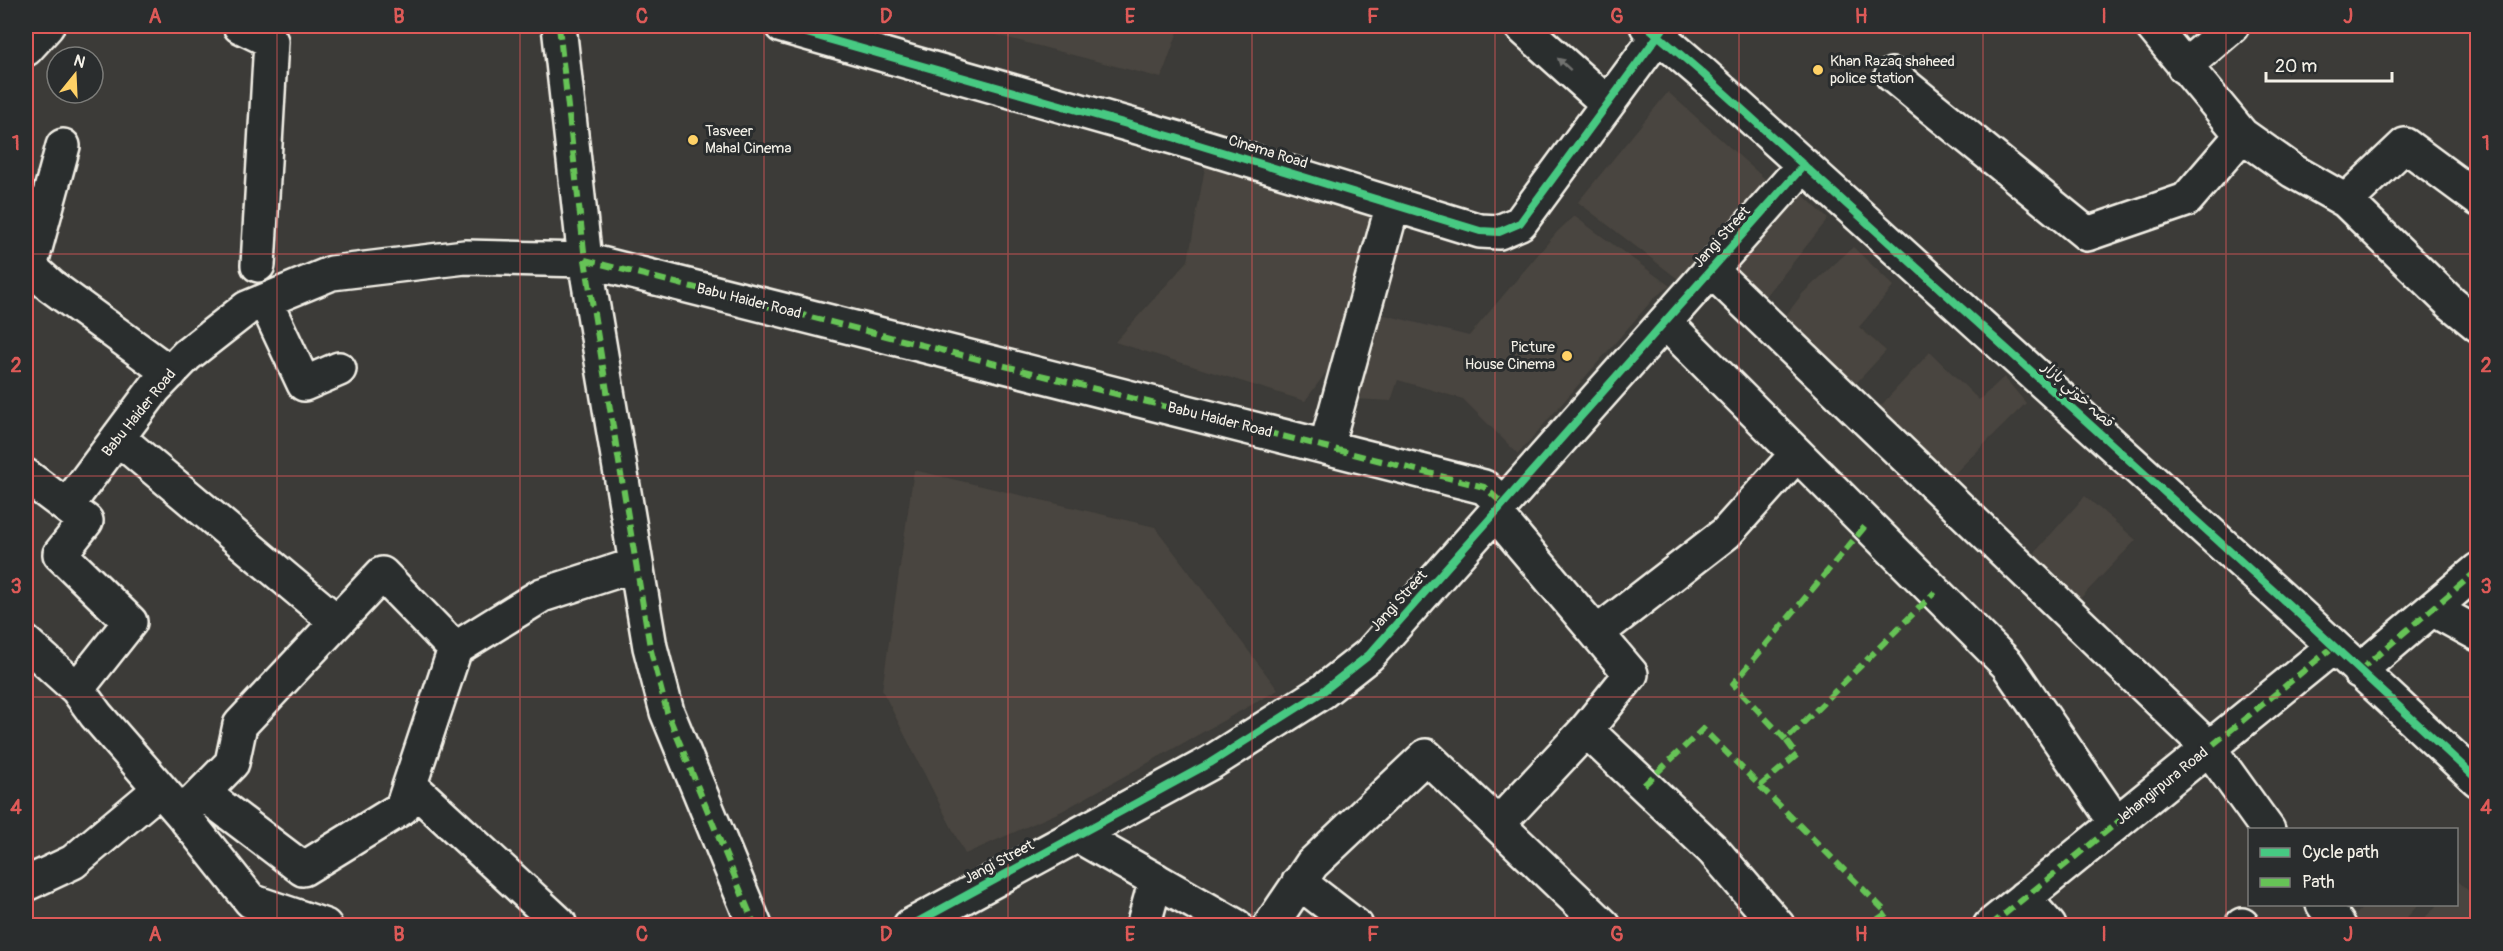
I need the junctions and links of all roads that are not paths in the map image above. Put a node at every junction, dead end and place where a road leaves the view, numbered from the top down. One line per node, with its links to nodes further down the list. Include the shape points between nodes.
1 (47, 26): 9 (street)
2 (240, 26): 20 (street, via 271,41)
3 (559, 26): 19 (street)
4 (782, 26): 18 (street, Cinema Road)
5 (1521, 26): 12 (street, one-way to 5)
6 (2152, 26): 10 (street)
7 (2232, 26): 10 (street)
8 (1656, 28): 12 (street, Cinema Road); 15 (street, قصہ خوني بازار)
9 (26, 49)
10 (2184, 67): 13 (street)
11 (1892, 75): 13 (street, via 2087,234 2186,200)
12 (1607, 103): 18 (street, Cinema Road, via 1520,223 1499,232 1480,231)
13 (2242, 135): 17 (street, via 2293,171)
14 (63, 146): 26 (street, via 30,267)
15 (1804, 165): 21 (street, Jangi Street); 40 (street, قصہ خوني بازار)
16 (2478, 199): 17 (street, via 2405,145)
17 (2346, 201): 24 (street)
18 (1393, 204): 28 (street)
19 (585, 260): 22 (street, Babu Haider Road, via 465,257 332,273); 28 (street, Babu Haider Road); 33 (street)
20 (258, 265)
21 (1711, 270): 23 (street, Jangi Street); 45 (street)
22 (265, 301): 25 (street, via 304,384); 26 (street, Babu Haider Road, via 247,308)
23 (1665, 322): 29 (street); 32 (street, Jangi Street)
24 (2478, 325)
25 (339, 369)
26 (170, 372): 27 (street, Babu Haider Road)
27 (118, 438): 31 (street, Babu Haider Road); 36 (street)
28 (1326, 447): 32 (street, Babu Haider Road, via 1484,487)
29 (1797, 454): 37 (street, via 1726,533); 51 (street, via 2007,664)
30 (26, 476): 31 (street)
31 (67, 506): 43 (street, via 86,521 60,554 130,622)
32 (1499, 508): 37 (street, Babu Haider Road); 53 (street, Jangi Street, via 1369,656 1322,692 1209,763)
33 (635, 564): 41 (street, via 542,594); 61 (street, via 667,711)
34 (2478, 570): 35 (street)
35 (2432, 609): 38 (street); 42 (street)
36 (337, 622): 41 (street, via 382,574); 49 (street, via 240,725 232,763)
37 (1597, 633): 44 (street, Babu Haider Road, via 1631,674)
38 (2478, 634)
39 (26, 643): 43 (street)
40 (2333, 647): 42 (street, قصہ خوني بازار); 45 (street, Jehangirpura Road)
41 (455, 649): 47 (street)
42 (2359, 671): 46 (street, قصہ خوني بازار)
43 (77, 688): 48 (street)
44 (1586, 730): 50 (street); 68 (street, via 1713,850)
45 (2209, 748): 51 (street, Jehangirpura Road); 52 (street)
46 (2478, 780)
47 (410, 785): 49 (street, via 402,808 303,869); 59 (street)
48 (160, 789): 49 (street); 56 (street, via 74,862)
49 (192, 804): 60 (street, via 251,901)
50 (1499, 823): 55 (street, via 1426,756 1312,864); 67 (street)
51 (2116, 823): 57 (street, Jehangirpura Road)
52 (2267, 828)
53 (1077, 835): 54 (street); 62 (street, Jangi Street)
54 (1156, 880): 63 (street); 64 (street)
55 (1299, 882): 65 (street); 66 (street)
56 (26, 884)
57 (2024, 898): 69 (street, Jehangirpura Road); 70 (street)
58 (2324, 906): 71 (street)
59 (559, 923)
60 (325, 926)
61 (755, 926)
62 (910, 926)
63 (1143, 926)
64 (1236, 926)
65 (1270, 926)
66 (1356, 926)
67 (1604, 926)
68 (1778, 926)
69 (1990, 926)
70 (2049, 926)
71 (2339, 926)

